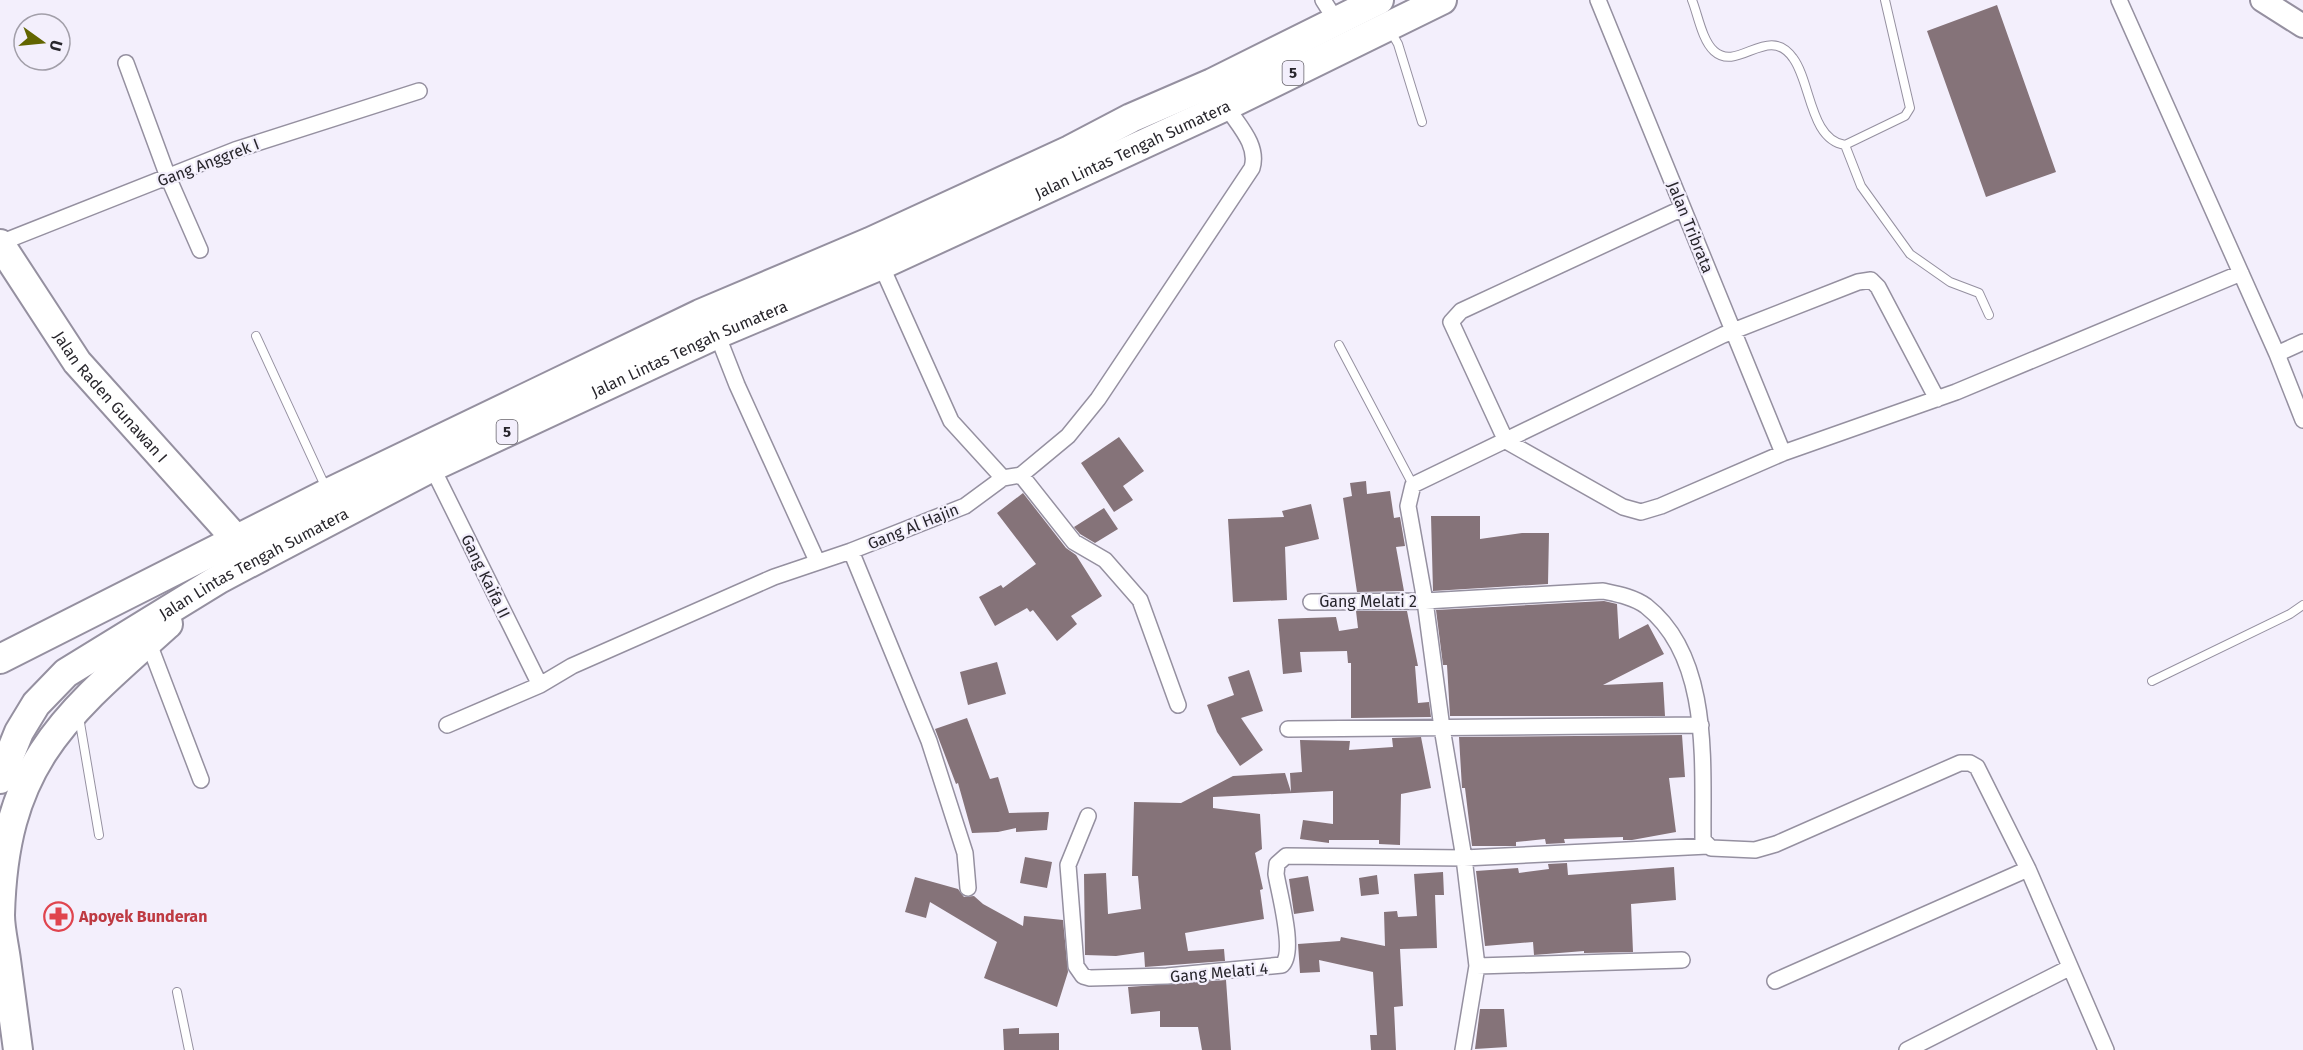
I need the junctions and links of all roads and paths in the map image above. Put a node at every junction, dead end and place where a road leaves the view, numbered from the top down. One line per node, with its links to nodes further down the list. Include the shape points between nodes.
1 (1443, 0): 7 (highway, Jalan Lintas Tengah Sumatera / 5)
2 (1598, 0): 18 (street, Jalan Tribrata)
3 (1692, 0): 15 (lane, via 1708,44 1715,52 1740,55 1765,44 1781,46 1794,58 1823,132 1835,143)
4 (1885, 0): 15 (lane, via 1910,108 1905,116)
5 (2119, 0): 22 (street)
6 (2262, 0): 9 (street)
7 (1380, 7): 8 (highway, Jalan Lintas Tengah Sumatera / 5); 12 (highway, Jalan Lintas Tengah Sumatera / 5); 13 (lane, via 1398,44)
8 (1330, 11): 14 (highway, Jalan Lintas Tengah Sumatera / 5)
9 (2303, 26)
10 (126, 63): 17 (street)
11 (419, 91): 17 (street, Gang Anggrek I, via 235,150)
12 (1226, 106): 14 (highway, Jalan Lintas Tengah Sumatera / 5); 36 (street, Gang Al Hajin, via 1254,149 1252,168 1098,399 1068,436)
13 (1422, 122)
14 (1137, 130): 16 (highway, Jalan Lintas Tengah Sumatera / 5)
15 (1845, 144): 23 (lane, via 1862,186 1910,254 1950,282 1979,293)
16 (1076, 161): 21 (highway, Jalan Lintas Tengah Sumatera / 5); 39 (highway, Jalan Lintas Tengah Sumatera / 5, via 700,314)
17 (168, 177): 19 (street, Gang Anggrek I); 20 (street)
18 (1683, 208): 24 (street, Jalan Tribrata); 33 (street, via 1452,318 1452,331)
19 (0, 243): 40 (highway, Jalan Raden Gunawan I, via 77,362)
20 (200, 250)
21 (881, 265): 25 (highway, Jalan Lintas Tengah Sumatera / 5); 37 (street, via 951,422)
22 (2241, 273): 29 (street); 30 (street)
23 (1989, 315)
24 (1734, 331): 30 (street, via 1871,280); 33 (street); 34 (street, Jalan Tribrata)
25 (717, 334): 35 (highway, Jalan Lintas Tengah Sumatera / 5); 42 (street)
26 (256, 336): 39 (lane)
27 (2303, 342): 29 (street)
28 (1340, 345): 38 (lane)
29 (2277, 354): 31 (street)
30 (1937, 399): 34 (street)
31 (2300, 400): 32 (street)
32 (2303, 420)
33 (1506, 441): 34 (street, via 1623,507 1641,512); 38 (street)
34 (1783, 453)
35 (432, 467): 43 (highway, Jalan Lintas Tengah Sumatera / 5); 50 (street, Gang Kaifa II)
36 (1021, 475): 37 (street, Gang Al Hajin); 51 (street, via 1074,542 1105,560 1140,600)
37 (1004, 478): 41 (street, Gang Al Hajin, via 965,506)
38 (1413, 485): 44 (street, via 1408,506)
39 (328, 493): 40 (highway, Jalan Lintas Tengah Sumatera / 5)
40 (236, 539): 48 (highway, Jalan Lintas Tengah Sumatera / 5)
41 (851, 551): 42 (street, Gang Al Hajin); 64 (street, via 932,751 965,853)
42 (817, 561): 50 (street, Gang Al Hajin, via 651,630)
43 (219, 579): 47 (highway); 57 (highway, Jalan Lintas Tengah Sumatera / 5, via 66,673 36,704 19,732)
44 (1425, 601): 45 (street, Gang Melati 2); 54 (street, Gang Melati 2, via 1581,591 1623,595 1645,605 1664,624 1692,678); 55 (street)
45 (1311, 602)
46 (2303, 605): 49 (lane)
47 (148, 641): 52 (highway); 58 (street)
48 (0, 659)
49 (2152, 681)
50 (540, 685): 53 (street, Gang Al Hajin)
51 (1178, 705)
52 (77, 706): 60 (lane); 71 (highway, via 37,759 12,814 0,916)
53 (447, 725)
54 (1701, 725): 55 (street); 61 (street, Gang Melati 2, via 1704,840)
55 (1442, 728): 56 (street); 62 (street)
56 (1288, 729)
57 (0, 779)
58 (201, 780)
59 (1088, 816): 62 (street, Gang Melati 4, via 1068,865 1076,966 1083,976 1096,978 1282,965 1288,945 1276,874 1277,864 1286,856)
60 (99, 835)
61 (1710, 847): 62 (street); 63 (street, via 1755,850 1776,844 1960,763 1970,763 1977,767)
62 (1464, 858): 66 (street)
63 (2028, 869): 67 (street); 68 (street)
64 (968, 888)
65 (1682, 960): 66 (street)
66 (1477, 966): 73 (street)
67 (2070, 968): 74 (street); 75 (street)
68 (1775, 981)
69 (0, 992): 71 (highway)
70 (177, 992): 72 (lane)
71 (18, 1050)
72 (189, 1050)
73 (1463, 1050)
74 (1906, 1050)
75 (2106, 1050)

